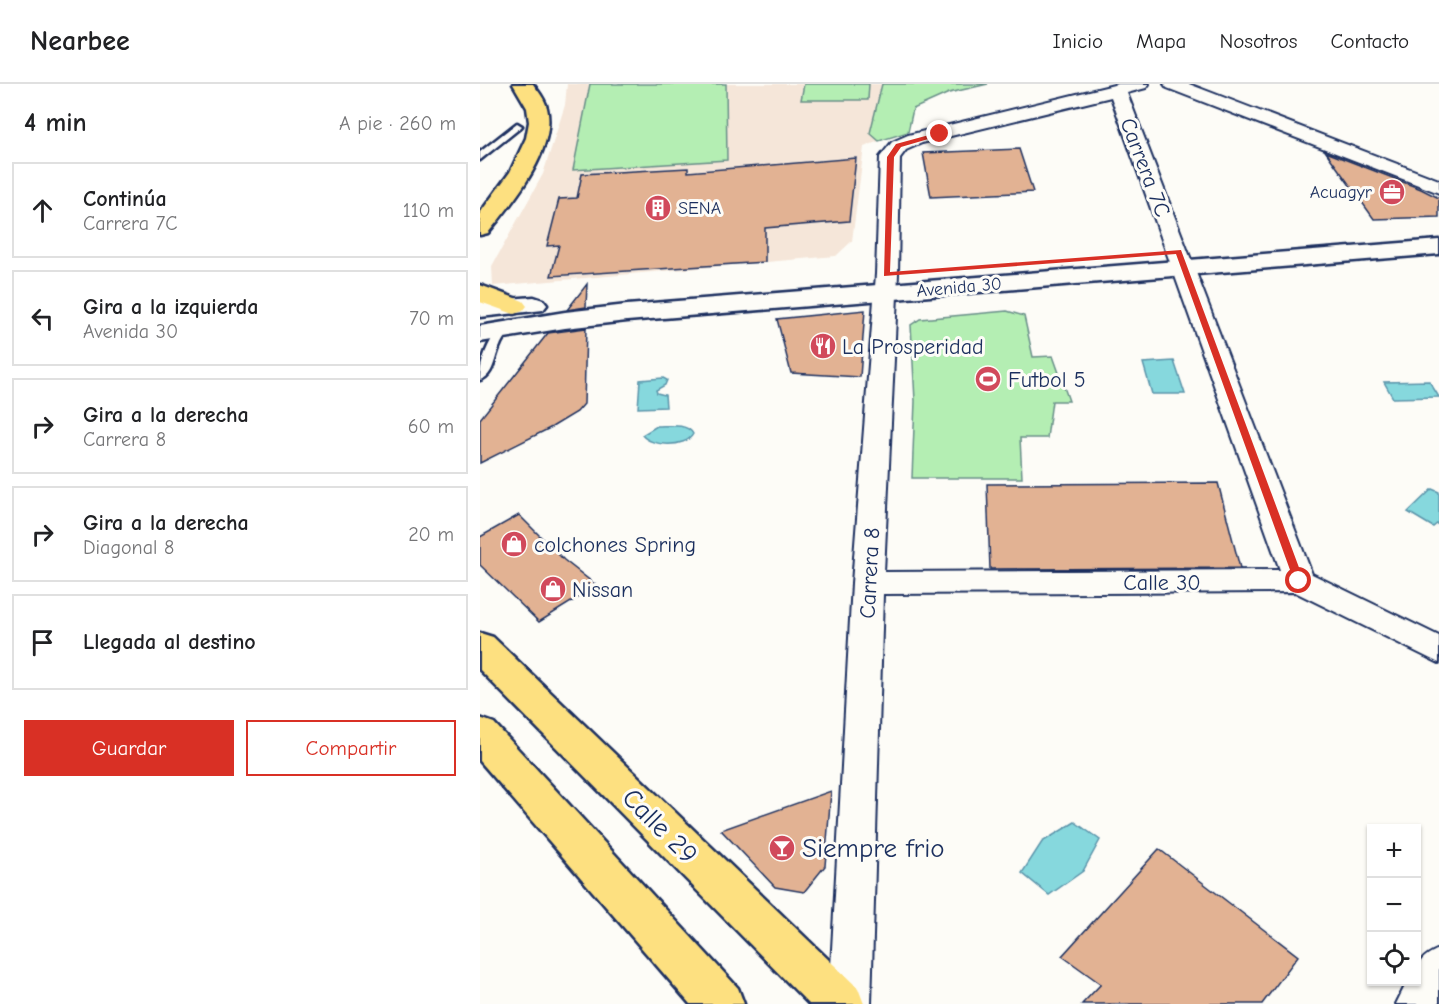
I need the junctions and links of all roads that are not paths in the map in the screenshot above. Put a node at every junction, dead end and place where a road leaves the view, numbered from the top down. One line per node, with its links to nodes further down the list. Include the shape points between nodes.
1 (522, 84): 5 (main road, via 517,126); 7 (main road, via 538,109 538,132 512,187)
2 (1140, 84): 4 (street)
3 (1173, 84): 6 (street)
4 (1117, 90): 10 (street, Carrera 7C); 11 (street, Carrera 8, via 899,146 890,157)
5 (489, 162)
6 (1439, 187)
7 (480, 228)
8 (1439, 231): 10 (street, Avenida 30)
9 (1439, 247): 10 (street, Avenida 30)
10 (1182, 260): 11 (street, Avenida 30); 16 (street, Carrera 7C)
11 (886, 284): 14 (street, Avenida 30); 17 (street, Carrera 8)
12 (480, 294): 14 (main road)
13 (480, 309): 14 (street, Avenida 30)
14 (499, 323): 15 (lane)
15 (480, 376)
16 (1299, 581): 17 (street, Calle 30); 19 (street, Calle 30)
17 (868, 583): 24 (street, Carrera 8)
18 (480, 647): 23 (main road, Calle 29)
19 (1439, 650)
20 (480, 734): 22 (main road)
21 (1439, 969): 25 (street)
22 (721, 1004)
23 (841, 1004)
24 (850, 1004)
25 (1417, 1004)

